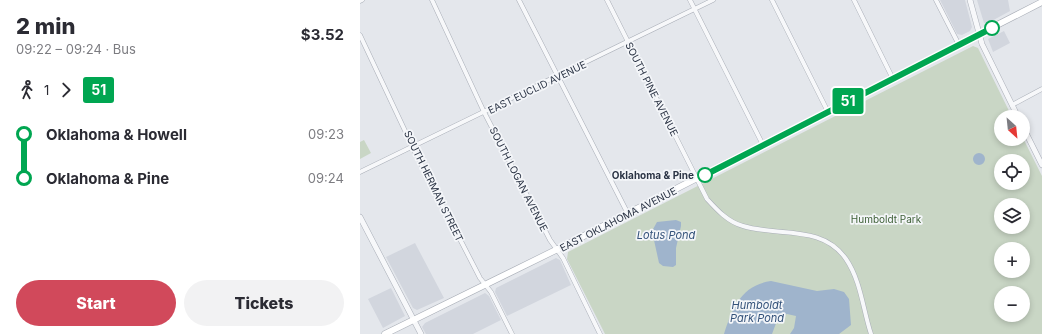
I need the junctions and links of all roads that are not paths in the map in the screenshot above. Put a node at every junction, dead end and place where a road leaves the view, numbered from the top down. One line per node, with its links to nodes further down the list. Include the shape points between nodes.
1 (432, 0): 21 (street, SOUTH LOGAN AVENUE)
2 (520, 0): 16 (street)
3 (607, 0): 14 (street, SOUTH PINE AVENUE)
4 (690, 0): 11 (street)
5 (713, 0): 11 (street, EAST EUCLID AVENUE)
6 (772, 0): 22 (street)
7 (854, 0): 17 (street)
8 (936, 0): 15 (street)
9 (970, 0): 13 (street)
10 (1042, 2): 13 (main road, EAST OKLAHOMA AVENUE)
11 (695, 10): 14 (street, EAST EUCLID AVENUE); 24 (street)
12 (360, 35): 25 (street, SOUTH HERMAN STREET)
13 (979, 35): 15 (main road, EAST OKLAHOMA AVENUE); 19 (street)
14 (628, 43): 16 (street, EAST EUCLID AVENUE); 28 (street, SOUTH PINE AVENUE)
15 (959, 45): 17 (main road, EAST OKLAHOMA AVENUE)
16 (558, 77): 21 (street, EAST EUCLID AVENUE); 29 (street)
17 (893, 79): 22 (main road, EAST OKLAHOMA AVENUE)
18 (1042, 89): 19 (street)
19 (1012, 105): 20 (street)
20 (1014, 110)
21 (484, 112): 25 (street, EAST EUCLID AVENUE); 31 (street, SOUTH LOGAN AVENUE)
22 (828, 112): 24 (main road, EAST OKLAHOMA AVENUE)
23 (1030, 140): 26 (street)
24 (763, 145): 28 (main road, EAST OKLAHOMA AVENUE)
25 (413, 147): 27 (street, EAST EUCLID AVENUE); 32 (street, SOUTH HERMAN STREET)
26 (1042, 165)
27 (360, 172)
28 (696, 179): 29 (main road, EAST OKLAHOMA AVENUE); 38 (street, SOUTH PINE AVENUE, via 716,210 742,226 812,236 832,245 847,261 855,279)
29 (628, 214): 31 (main road, EAST OKLAHOMA AVENUE)
30 (360, 217): 33 (street)
31 (557, 250): 32 (main road, EAST OKLAHOMA AVENUE); 37 (street, SOUTH LOGAN AVENUE)
32 (485, 285): 33 (main road, EAST OKLAHOMA AVENUE); 36 (street, SOUTH HERMAN STREET)
33 (413, 320): 34 (main road, EAST OKLAHOMA AVENUE); 35 (street)
34 (385, 334)
35 (421, 334)
36 (512, 334)
37 (600, 334)
38 (871, 334)

